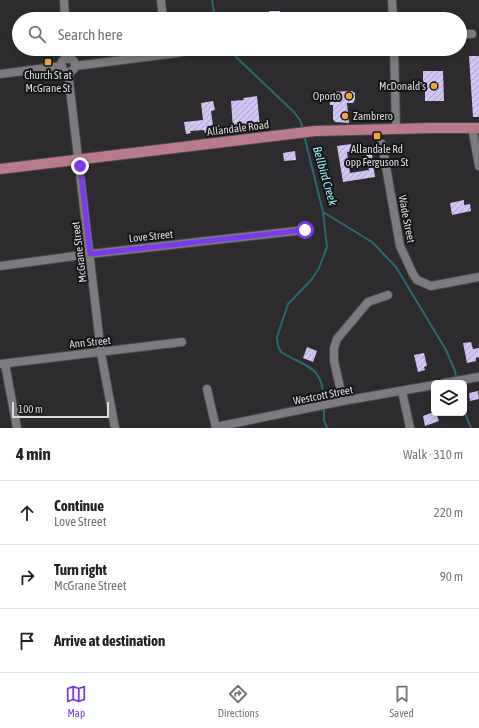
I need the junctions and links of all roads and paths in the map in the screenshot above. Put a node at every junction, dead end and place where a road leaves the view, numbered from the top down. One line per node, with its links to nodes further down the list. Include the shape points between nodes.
1 (64, 0): 4 (street)
2 (161, 0): 5 (street)
3 (392, 0): 6 (street)
4 (65, 12)
5 (162, 12)
6 (393, 12)
7 (467, 34): 8 (street)
8 (472, 34)
9 (140, 56): 12 (street)
10 (394, 56): 16 (street)
11 (68, 59): 12 (street, via 73,60); 13 (street, via 63,61)
12 (75, 66): 13 (street, via 73,70)
13 (65, 69): 14 (street); 18 (street, McGrane Street)
14 (0, 74)
15 (476, 128): 16 (main road, Allandale Road); 19 (street)
16 (396, 129): 18 (main road, Allandale Road, via 315,131)
17 (382, 144): 24 (street, Wade Street, via 400,246 417,280 431,286)
18 (79, 159): 20 (main road, Allandale Road); 22 (street, McGrane Street)
19 (479, 166)
20 (0, 169)
21 (305, 230): 22 (street, Love Street)
22 (90, 254): 23 (street, Love Street); 27 (street, McGrane Street)
23 (0, 266)
24 (479, 277)
25 (388, 295): 34 (street, via 368,302 337,339 334,361)
26 (182, 342): 27 (street, Ann Street)
27 (102, 352): 28 (street, Ann Street); 37 (street, McGrane Street)
28 (3, 364): 36 (street)
29 (479, 377): 30 (street)
30 (462, 380)
31 (431, 386): 33 (street, Westcott Street)
32 (207, 389): 35 (street)
33 (402, 392): 34 (street, Westcott Street); 38 (street)
34 (343, 402): 35 (street, Westcott Street)
35 (216, 427)
36 (17, 428)
37 (116, 428)
38 (410, 428)

